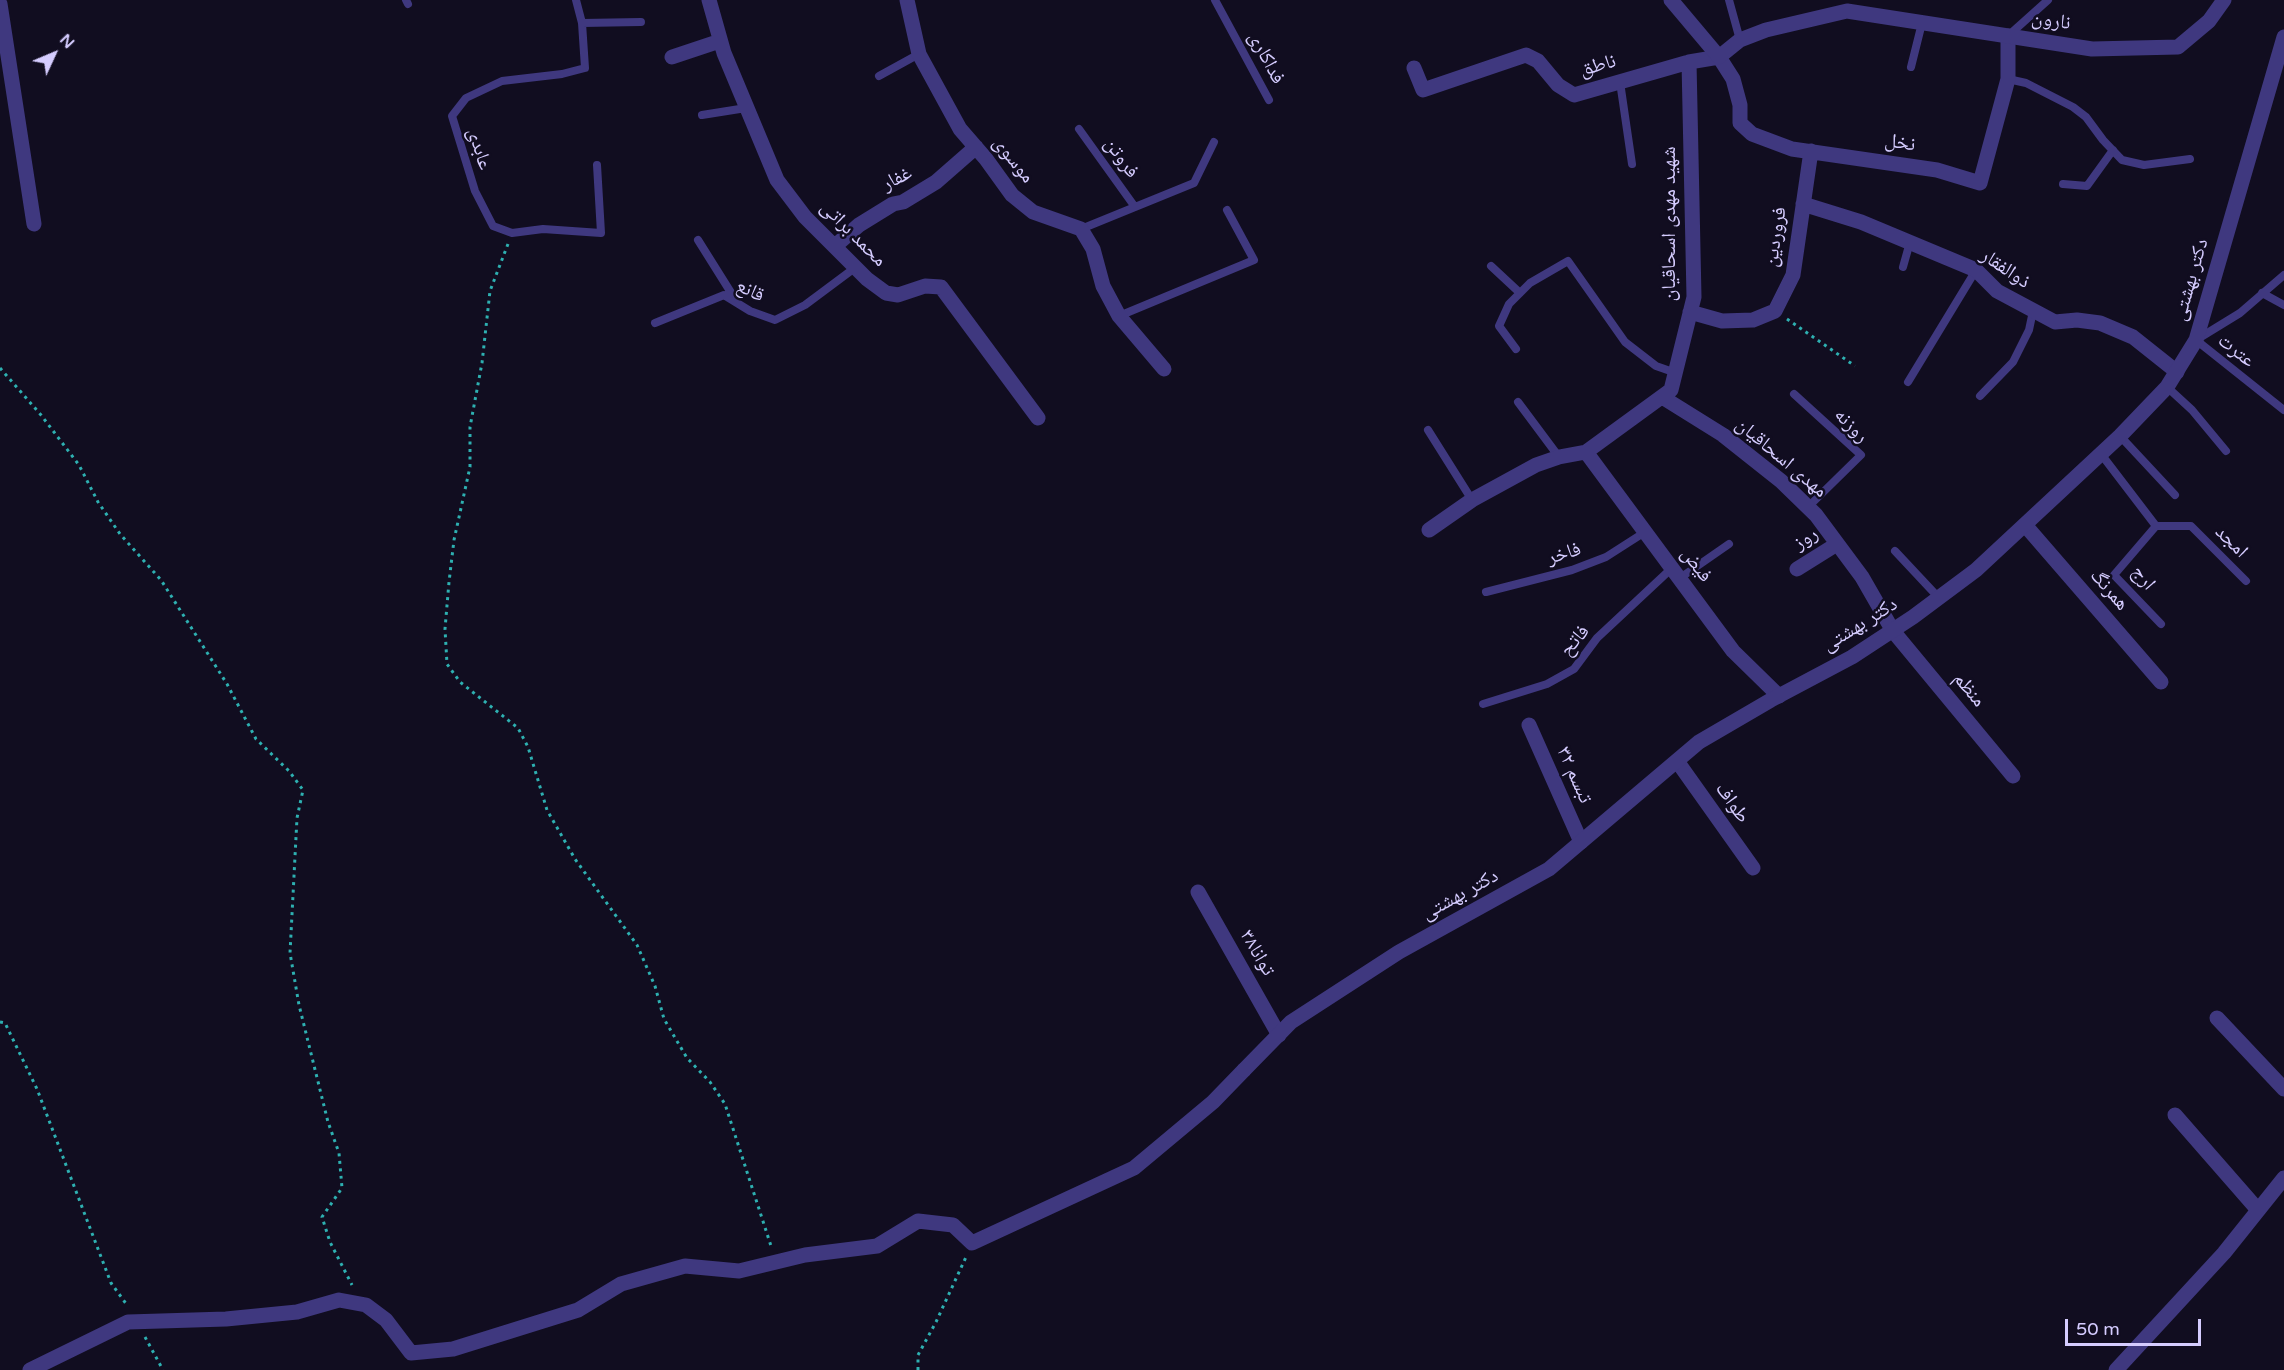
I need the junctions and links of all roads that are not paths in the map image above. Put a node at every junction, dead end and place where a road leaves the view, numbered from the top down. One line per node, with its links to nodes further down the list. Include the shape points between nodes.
1 (576, 0): 12 (lane, عابدی)
2 (709, 0): 16 (street, محمد براتی)
3 (907, 0): 17 (street, موسوی)
4 (1215, 0): 26 (lane, فداکاری)
5 (1671, 0): 19 (street, نخل)
6 (1729, 0): 15 (lane)
7 (2048, 0): 13 (lane)
8 (2224, 0): 13 (street, نارون, via 2209,21 2178,47 2092,49)
9 (0, 4): 41 (street)
10 (640, 22): 12 (lane)
11 (1923, 23): 13 (street, نارون); 15 (street, نارون, via 1847,12 1766,30); 21 (lane)
12 (582, 24): 36 (lane, عابدی, via 585,68 502,81 466,98 452,116 475,191 493,226 512,233 543,229 601,233)
13 (2008, 36): 24 (street, نخل)
14 (2284, 38): 59 (street, دکتر بهشتی)
15 (1740, 40): 19 (street, نارون)
16 (720, 41): 18 (street); 27 (street, محمد براتی)
17 (919, 54): 23 (lane); 31 (street, موسوی, via 960,129)
18 (672, 57)
19 (1719, 57): 20 (street, ناطق); 33 (street, نخل, via 1733,79 1740,123 1752,134)
20 (1689, 62): 25 (street, ناطق); 56 (street, شهید مهدی اسحاقیان, via 1694,297)
21 (1911, 67)
22 (1414, 68): 25 (street, ناطق, via 1423,90 1526,55 1538,61 1558,85 1574,95)
23 (879, 76)
24 (2008, 79): 32 (lane, via 2026,83 2073,107); 33 (street, نخل, via 1980,183 1937,170)
25 (1620, 82): 35 (lane)
26 (1269, 100)
27 (746, 108): 28 (lane); 45 (street, محمد براتی, via 777,180 805,217)
28 (702, 115)
29 (1080, 129): 39 (lane, فروتن)
30 (1214, 142): 39 (lane, via 1194,183)
31 (976, 147): 42 (street, موسوی, via 1012,195 1033,212); 45 (street, غفار, via 936,182 859,225)
32 (2113, 150): 34 (lane, via 2122,160 2144,165); 37 (lane, via 2087,186)
33 (1810, 151): 38 (street, فروردین)
34 (2190, 159)
35 (1632, 164)
36 (597, 165)
37 (2064, 184)
38 (1803, 204): 44 (street, ذوالفقار); 56 (street, فروردین, via 1793,275 1774,310 1753,320 1722,321)
39 (1135, 207): 42 (lane)
40 (1227, 210): 57 (lane, via 1254,260)
41 (34, 224)
42 (1081, 229): 57 (street, via 1094,249 1103,286)
43 (698, 240): 53 (lane)
44 (1910, 242): 48 (lane); 49 (street, ذوالفقار)
45 (835, 246): 47 (street, محمد براتی)
46 (1491, 266): 51 (lane)
47 (856, 267): 53 (lane, قانع, via 805,305 775,320); 71 (street, محمد براتی, via 886,293 898,295 925,286 941,287)
48 (1903, 267)
49 (1976, 270): 55 (street, ذوالفقار, via 1996,291); 64 (lane)
50 (2284, 275): 52 (lane)
51 (1520, 293): 60 (lane, via 1509,304 1499,326); 63 (lane, via 1568,261 1625,342 1656,366)
52 (2262, 293): 54 (lane); 59 (lane, via 2240,313)
53 (737, 303): 58 (lane, قانع, via 724,295)
54 (2284, 304)
55 (2033, 311): 62 (street, ذوالفقار, via 2055,322 2100,322 2133,337); 67 (lane, via 2029,330 2013,362)
56 (1690, 312): 63 (street, شهید مهدی اسحاقیان)
57 (1119, 316): 61 (street)
58 (655, 323)
59 (2196, 340): 62 (street, دکتر بهشتی); 70 (lane, عترت)
60 (1516, 349)
61 (1164, 369)
62 (2177, 372): 65 (street, دکتر بهشتی)
63 (1676, 373): 68 (street, شهید مهدی اسحاقیان, via 1671,390)
64 (1908, 382)
65 (2168, 387): 73 (street, دکتر بهشتی); 75 (lane)
66 (1794, 393): 80 (lane, روزنه, via 1861,455)
67 (1980, 396)
68 (1662, 397): 74 (street, شهید مهدی اسحاقیان); 80 (street, مهدی اسحاقیان, via 1723,435)
69 (1518, 402): 77 (lane)
70 (2284, 410)
71 (1038, 418)
72 (1428, 430): 79 (lane)
73 (2120, 436): 76 (street, دکتر بهشتی); 78 (lane)
74 (1586, 452): 77 (street, شهید مهدی اسحاقیان); 84 (street, فیض)
75 (2226, 452)
76 (2101, 454): 81 (street, دکتر بهشتی); 82 (lane)
77 (1559, 457): 79 (street, شهید مهدی اسحاقیان, via 1536,465)
78 (2175, 495)
79 (1472, 500): 83 (street, شهید مهدی اسحاقیان)
80 (1808, 507): 86 (street, مهدی اسحاقیان)
81 (2025, 525): 92 (street, دکتر بهشتی); 95 (street, همرنگ)
82 (2156, 526): 90 (lane, امجد, via 2191,526); 93 (lane, ارج, via 2114,575)
83 (1429, 530)
84 (1645, 532): 89 (street, فیض); 91 (lane, فاخر, via 1606,557 1572,570)
85 (1730, 544): 89 (lane, فاتح)
86 (1837, 544): 88 (street, روز); 94 (street, مهدی اسحاقیان, via 1862,577)
87 (1894, 551): 92 (lane)
88 (1797, 569)
89 (1676, 573): 96 (street, فیض, via 1733,651); 97 (lane, فاتح, via 1597,638 1574,669 1546,684)
90 (2246, 581)
91 (1486, 592)
92 (1939, 598): 94 (street, دکتر بهشتی)
93 (2161, 624)
94 (1893, 631): 96 (street, دکتر بهشتی); 100 (street, منظم)
95 (2161, 682)
96 (1779, 696): 99 (street, دکتر بهشتی, via 1699,742)
97 (1483, 704)
98 (1529, 725): 101 (street, تبسم ۳۲)
99 (1677, 761): 101 (street, دکتر بهشتی); 102 (street, طواف)
100 (2013, 776)
101 (1581, 842): 105 (street, دکتر بهشتی, via 1549,869 1399,952 1292,1022)
102 (1753, 868)
103 (1198, 892): 105 (street, توانا۳۸)
104 (2217, 1018): 106 (street)
105 (1279, 1035): 110 (street, دکتر بهشتی, via 1213,1102 1134,1168 972,1244 953,1225 918,1221 877,1246 805,1255 739,1271 685,1266 621,1284 578,1310 453,1349 411,1353 386,1320 366,1305 339,1300 297,1312 129,1322)
106 (2284, 1089)
107 (2175, 1115): 109 (street)
108 (2284, 1178): 109 (street)
109 (2258, 1210): 111 (street, via 2224,1253)
110 (30, 1370)
111 (2116, 1370)

